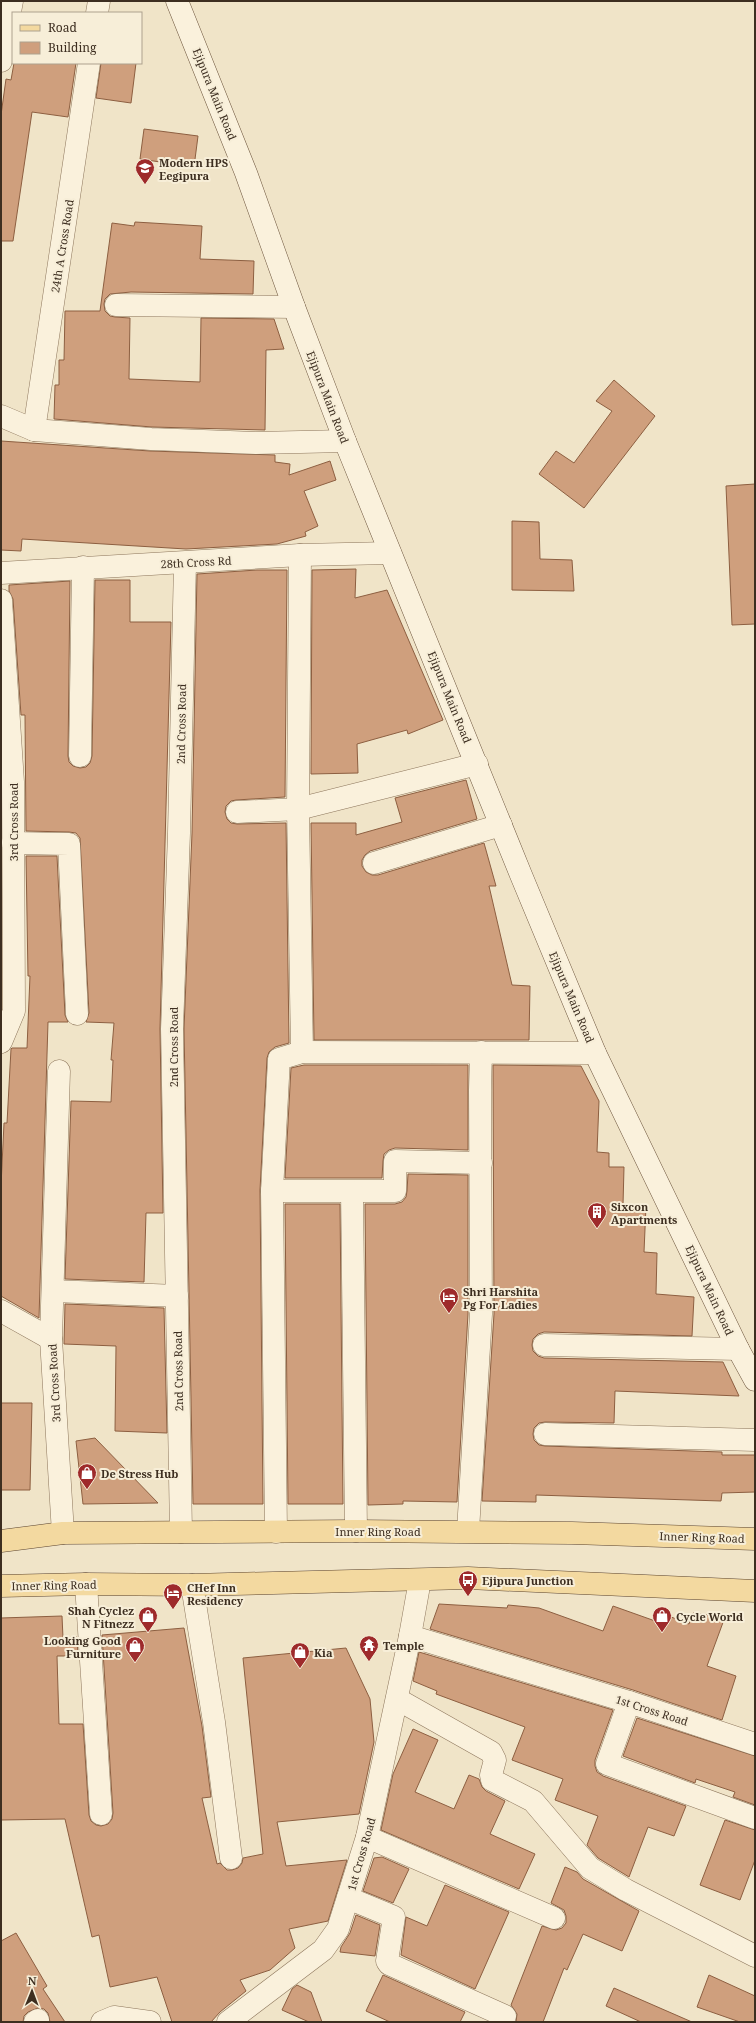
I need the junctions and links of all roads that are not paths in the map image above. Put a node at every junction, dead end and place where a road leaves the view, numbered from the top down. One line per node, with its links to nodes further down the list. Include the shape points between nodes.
1 (12, 1): 5 (street)
2 (99, 1): 4 (street)
3 (177, 1): 8 (street, Ejipura Main Road, via 246,173)
4 (97, 12)
5 (1, 61)
6 (90, 64): 10 (street, 24th A Cross Road)
7 (116, 305): 8 (street)
8 (294, 307): 11 (street, Ejipura Main Road)
9 (1, 416): 10 (street)
10 (34, 430): 11 (street, via 151,439 256,443)
11 (345, 441): 12 (street, Ejipura Main Road)
12 (390, 553): 13 (street, 28th Cross Rd); 19 (street, Ejipura Main Road)
13 (300, 555): 14 (street, 28th Cross Rd); 21 (street)
14 (185, 563): 15 (street, 28th Cross Rd); 37 (street, 2nd Cross Road, via 172,1029)
15 (83, 567): 16 (street, 28th Cross Rd); 18 (street)
16 (1, 572)
17 (1, 600): 20 (street, 3rd Cross Road)
18 (80, 756)
19 (477, 764): 21 (street); 23 (street, Ejipura Main Road)
20 (7, 782): 24 (street, 3rd Cross Road)
21 (298, 809): 22 (street); 29 (street)
22 (237, 812)
23 (501, 825): 25 (street); 31 (street, Ejipura Main Road)
24 (13, 843): 26 (street, 3rd Cross Road); 27 (street, via 69,844)
25 (374, 863)
26 (7, 877): 28 (street, 3rd Cross Road, via 14,1011)
27 (77, 1014)
28 (1, 1042)
29 (302, 1052): 30 (street); 34 (street, via 279,1059)
30 (481, 1052): 31 (street); 33 (street)
31 (595, 1053): 41 (street, Ejipura Main Road)
32 (59, 1071): 36 (street, 3rd Cross Road)
33 (481, 1163): 35 (street, via 395,1161 395,1191); 46 (street, via 481,1314)
34 (272, 1191): 35 (street); 48 (street)
35 (352, 1192): 45 (street)
36 (53, 1291): 37 (street); 39 (street, 3rd Cross Road)
37 (177, 1296): 47 (street, 2nd Cross Road)
38 (1, 1311): 39 (street)
39 (51, 1339): 49 (street, 3rd Cross Road)
40 (544, 1345): 41 (street)
41 (738, 1349): 42 (street, Ejipura Main Road)
42 (755, 1380)
43 (545, 1434): 44 (street)
44 (755, 1440)
45 (356, 1531): 46 (main road, Inner Ring Road); 48 (main road, Inner Ring Road)
46 (468, 1531): 50 (main road, Inner Ring Road)
47 (180, 1532): 48 (main road, Inner Ring Road); 49 (main road, Inner Ring Road)
48 (276, 1532)
49 (63, 1533): 51 (main road, Inner Ring Road)
50 (755, 1539)
51 (1, 1541)
52 (420, 1580): 55 (main road, Inner Ring Road); 56 (main road, Inner Ring Road, via 468,1578); 57 (street, 1st Cross Road)
53 (86, 1584): 54 (main road, Inner Ring Road); 55 (main road, Inner Ring Road); 61 (street)
54 (1, 1586)
55 (192, 1586): 64 (street, via 214,1722)
56 (755, 1590)
57 (410, 1636): 58 (street, 1st Cross Road); 59 (street, 1st Cross Road)
58 (397, 1699): 63 (street, 1st Cross Road); 67 (street, via 491,1752 495,1760 490,1778 533,1802 590,1868 632,1893)
59 (629, 1702): 60 (street, 1st Cross Road); 62 (street, via 607,1764)
60 (755, 1744)
61 (101, 1814)
62 (755, 1818)
63 (367, 1837): 65 (street, 1st Cross Road); 66 (street)
64 (231, 1858)
65 (348, 1898): 68 (street, via 394,1917 387,1961 389,1964); 71 (street, 1st Cross Road, via 338,1929 323,1950)
66 (554, 1918)
67 (755, 1956)
68 (505, 2016)
69 (102, 2022): 70 (street, via 114,2017)
70 (150, 2022)
71 (228, 2022)

